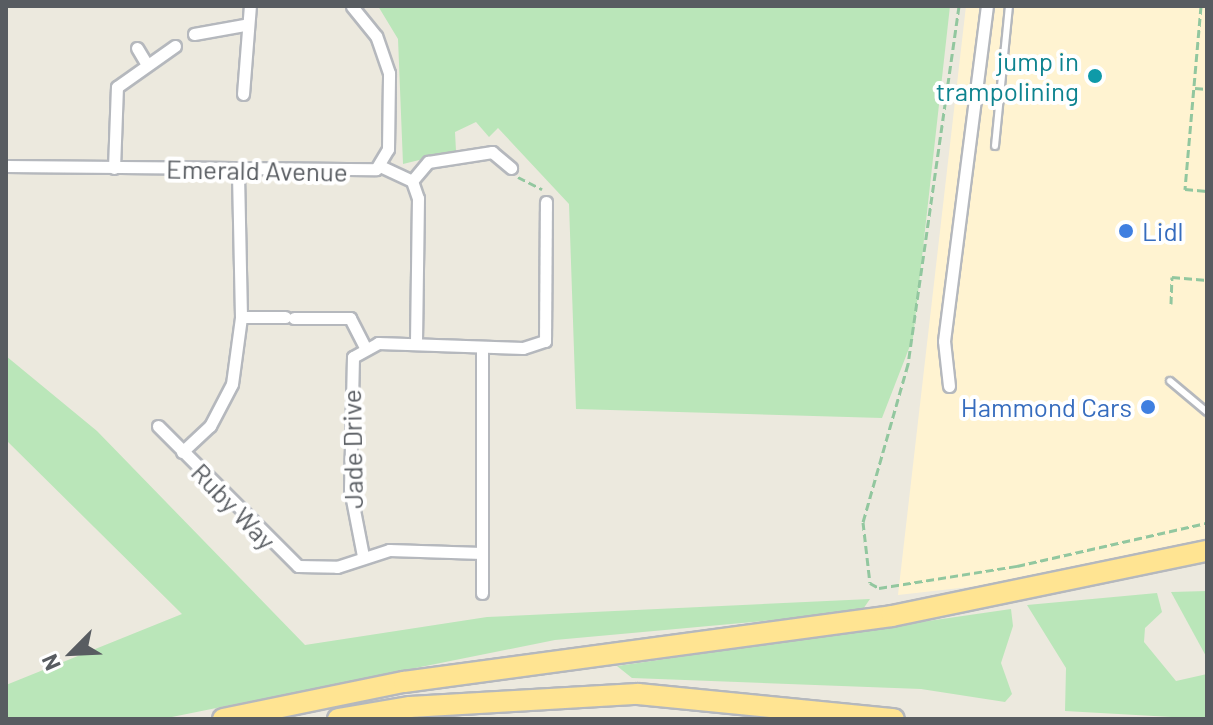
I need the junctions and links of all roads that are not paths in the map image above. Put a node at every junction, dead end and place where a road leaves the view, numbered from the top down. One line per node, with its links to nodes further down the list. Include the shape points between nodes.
1 (250, 6): 5 (street)
2 (352, 6): 13 (street, Emerald Avenue, via 376,36 389,73 390,134)
3 (987, 6): 24 (street, via 944,341)
4 (1009, 6): 11 (lane)
5 (244, 25): 6 (street); 10 (street)
6 (194, 34)
7 (175, 46): 9 (street)
8 (137, 48): 9 (street)
9 (146, 63): 14 (street, via 117,87)
10 (243, 94)
11 (995, 146)
12 (6, 166): 14 (street, Emerald Avenue)
13 (380, 166): 16 (street, Emerald Avenue); 17 (street)
14 (114, 168): 16 (street, Emerald Avenue)
15 (511, 168): 17 (street, via 492,152 428,162)
16 (238, 170): 19 (street, Ruby Way)
17 (412, 181): 20 (street, via 419,207)
18 (546, 202): 22 (street, via 547,337 533,348)
19 (241, 317): 21 (street, via 350,318); 27 (street, Ruby Way, via 225,402)
20 (416, 342): 21 (street); 22 (street)
21 (364, 346): 30 (street, Jade Drive, via 350,375 351,507)
22 (482, 348): 29 (street)
23 (1170, 381): 25 (lane)
24 (949, 386)
25 (1207, 412)
26 (158, 426): 27 (street)
27 (182, 452): 30 (street, Ruby Way, via 298,566 337,567)
28 (1207, 551): 32 (highway, via 892,616 404,682)
29 (482, 553): 30 (street, Ruby Way, via 406,549); 31 (street)
30 (363, 556)
31 (482, 593)
32 (223, 719)
33 (338, 719): 34 (highway, via 410,707 638,694)
34 (894, 719)

